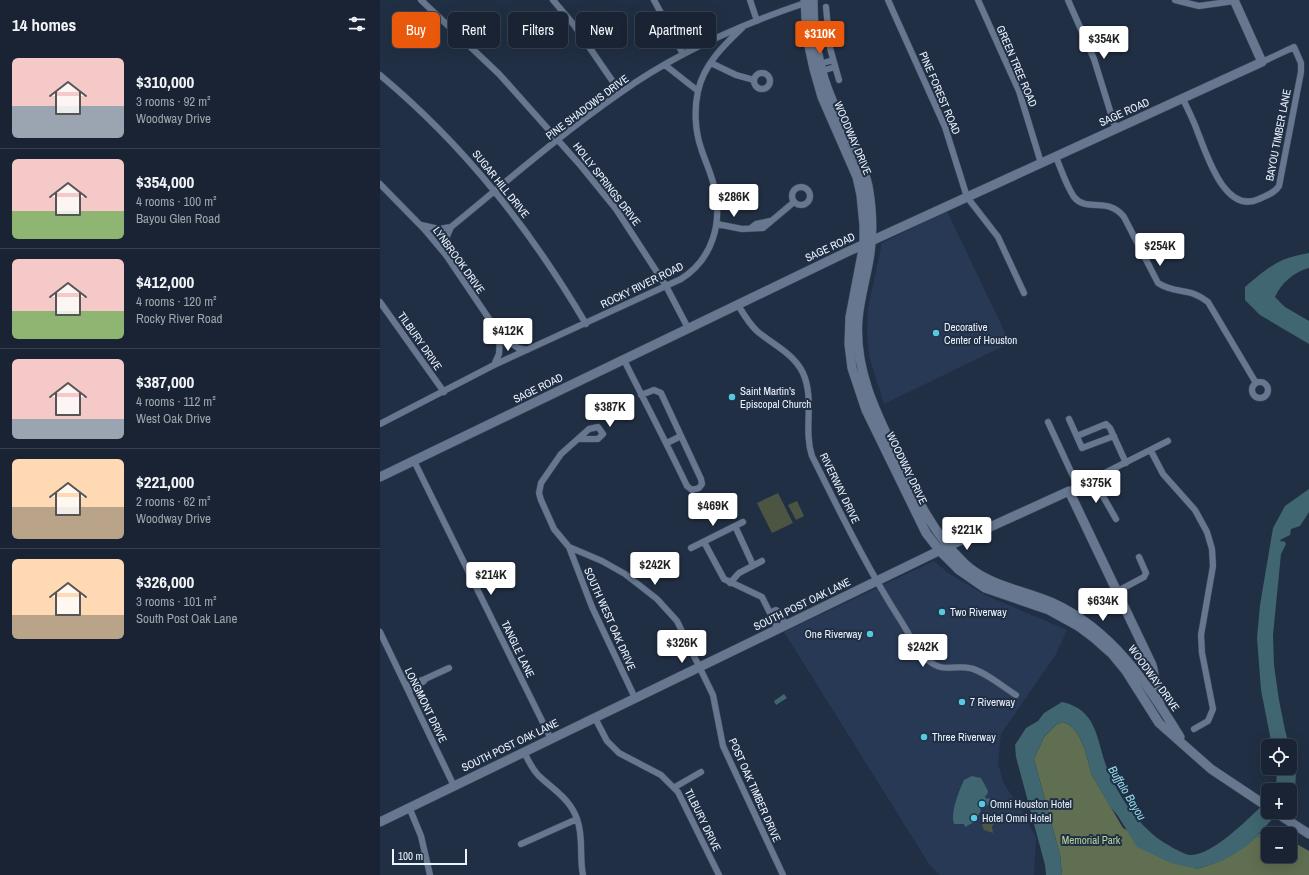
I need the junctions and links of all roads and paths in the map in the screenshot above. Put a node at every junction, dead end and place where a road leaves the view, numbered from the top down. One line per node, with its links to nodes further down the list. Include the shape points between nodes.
1 (421, 0): 28 (street, HOLLY SPRINGS DRIVE, via 495,70)
2 (553, 0): 25 (street, via 574,25)
3 (654, 0): 15 (street)
4 (750, 0): 12 (street)
5 (888, 0): 33 (street, PINE FOREST ROAD, via 945,126)
6 (978, 0): 30 (street, GREEN TREE ROAD, via 1019,91)
7 (1068, 0): 27 (street, via 1094,59)
8 (1175, 0): 9 (street, via 1189,5 1206,6)
9 (1234, 0): 16 (main road)
10 (810, 1): 12 (street, PINE SHADOWS DRIVE); 20 (main road, WOODWAY DRIVE, via 807,37)
11 (826, 8): 18 (street)
12 (757, 21): 13 (street, PINE SHADOWS DRIVE)
13 (743, 27): 15 (street, PINE SHADOWS DRIVE); 17 (street, ROCKY RIVER ROAD, via 718,51)
14 (1294, 48): 16 (street, SAGE ROAD); 26 (street, BAYOU TIMBER LANE, via 1301,63 1301,72 1280,186 1276,191 1256,200 1244,202 1235,197 1214,173)
15 (683, 54): 19 (street, PINE SHADOWS DRIVE)
16 (1262, 62): 26 (main road, SAGE ROAD)
17 (711, 63): 22 (street); 24 (street, ROCKY RIVER ROAD)
18 (834, 63): 20 (street, via 825,70); 23 (street)
19 (665, 65): 24 (street); 25 (street, PINE SHADOWS DRIVE)
20 (817, 68): 38 (main road, WOODWAY DRIVE, via 871,205)
21 (380, 76): 32 (street, SUGAR HILL DRIVE, via 437,127)
22 (754, 80)
23 (839, 80)
24 (698, 91): 36 (street, ROCKY RIVER ROAD, via 697,129 700,147 714,186 718,210)
25 (620, 92): 28 (street, PINE SHADOWS DRIVE)
26 (1183, 99): 27 (main road, SAGE ROAD)
27 (1116, 130): 29 (main road, SAGE ROAD)
28 (558, 140): 32 (street, PINE SHADOWS DRIVE); 42 (street, HOLLY SPRINGS DRIVE, via 616,209)
29 (1056, 157): 30 (main road, SAGE ROAD); 52 (street, via 1075,197 1088,204 1111,206 1124,217 1158,283 1165,288 1188,290 1208,302)
30 (1041, 163): 33 (main road, SAGE ROAD)
31 (380, 184): 35 (street, LYNBROOK DRIVE)
32 (496, 190): 37 (street, PINE SHADOWS DRIVE); 46 (street, SUGAR HILL DRIVE, via 544,255)
33 (967, 197): 38 (main road, SAGE ROAD); 43 (street, via 998,237)
34 (794, 202): 36 (street, via 763,228)
35 (420, 224): 37 (street, via 439,229); 40 (street, LYNBROOK DRIVE)
36 (717, 224): 42 (street, ROCKY RIVER ROAD, via 712,244 699,264 692,272)
37 (451, 227): 40 (street, via 446,236)
38 (868, 243): 39 (main road, SAGE ROAD); 41 (main road, WOODWAY DRIVE); 55 (main road, WOODWAY DRIVE, via 858,320 858,345)
39 (846, 252): 41 (main road, via 856,256); 45 (main road, SAGE ROAD)
40 (446, 255): 48 (street, LYNBROOK DRIVE)
41 (860, 261): 55 (main road, WOODWAY DRIVE, via 850,317 849,344 852,368)
42 (666, 286): 46 (street, ROCKY RIVER ROAD); 47 (street, HOLLY SPRINGS DRIVE)
43 (1024, 293)
44 (380, 302): 53 (street, TILBURY DRIVE)
45 (738, 305): 47 (main road, SAGE ROAD); 86 (street, RIVERWAY DRIVE, via 748,321 785,351 802,371 808,390 808,433 812,456)
46 (586, 324): 49 (street, ROCKY RIVER ROAD)
47 (688, 328): 50 (main road, SAGE ROAD)
48 (500, 335): 49 (street, LYNBROOK DRIVE, via 518,348); 51 (street, via 499,354)
49 (528, 350): 51 (street, ROCKY RIVER ROAD)
50 (624, 360): 54 (street); 66 (main road, SAGE ROAD)
51 (494, 366): 53 (street, ROCKY RIVER ROAD)
52 (1256, 383)
53 (444, 392): 58 (street, ROCKY RIVER ROAD)
54 (641, 395): 59 (street, via 654,390 660,392); 64 (street)
55 (867, 403): 69 (main road, WOODWAY DRIVE)
56 (1069, 419): 60 (street)
57 (1048, 422): 71 (street)
58 (380, 424)
59 (681, 436): 64 (street); 64 (street, via 701,479 702,484 698,489 692,490 687,486)
60 (1077, 436): 61 (street, via 1103,424 1108,426); 61 (street, via 1082,448)
61 (1114, 436): 67 (street)
62 (578, 439): 78 (street, via 561,454 539,490 554,529)
63 (1168, 441): 65 (street)
64 (666, 443)
65 (1151, 451): 67 (street); 102 (street, via 1163,474 1195,510 1207,532 1212,549 1213,566 1201,635 1204,667 1213,709 1208,721)
66 (414, 461): 68 (main road, SAGE ROAD); 103 (street, TANGLE LANE)
67 (1126, 463): 70 (street)
68 (380, 477)
69 (902, 477): 76 (main road, WOODWAY DRIVE); 79 (main road, WOODWAY DRIVE, via 935,530)
70 (1092, 479): 71 (street); 73 (street)
71 (1078, 486): 72 (street)
72 (1069, 491): 79 (main road, SOUTH POST OAK LANE); 88 (main road)
73 (1116, 519)
74 (743, 522): 75 (street)
75 (735, 526): 77 (street); 85 (street)
76 (924, 529): 81 (main road, WOODWAY DRIVE); 82 (main road)
77 (704, 542): 80 (street); 87 (street, via 724,579)
78 (569, 547): 94 (street, POST OAK TIMBER DRIVE, via 612,566 657,599 680,626); 99 (street, SOUTH WEST OAK DRIVE, via 592,607)
79 (949, 547): 81 (main road, SOUTH POST OAK LANE); 89 (main road, WOODWAY DRIVE, via 967,565 989,580)
80 (691, 548)
81 (940, 551): 82 (main road, SOUTH POST OAK LANE); 89 (main road, WOODWAY DRIVE, via 959,570 985,588)
82 (930, 556): 86 (main road, SOUTH POST OAK LANE)
83 (1139, 557): 88 (street, via 1145,569 1144,577)
84 (762, 561): 85 (street)
85 (753, 565): 87 (street, via 739,573)
86 (876, 582): 90 (main road, SOUTH POST OAK LANE); 98 (street, RIVERWAY DRIVE, via 928,660 938,667 968,668 979,672)
87 (730, 583): 90 (street, via 762,597 770,613 776,610 779,612)
88 (1116, 592): 92 (main road)
89 (1026, 599): 93 (main road, WOODWAY DRIVE, via 1053,603 1080,623 1103,635)
90 (782, 628): 94 (main road, SOUTH POST OAK LANE)
91 (380, 632): 97 (street, LONGMONT DRIVE)
92 (1148, 659): 96 (main road, via 1150,674); 100 (main road, via 1154,672)
93 (1125, 664): 96 (main road, WOODWAY DRIVE); 104 (main road, WOODWAY DRIVE, via 1159,723)
94 (700, 667): 99 (main road, SOUTH POST OAK LANE); 119 (street, POST OAK TIMBER DRIVE, via 716,704 723,746)
95 (449, 668): 97 (street)
96 (1139, 675): 100 (main road, WOODWAY DRIVE)
97 (407, 688): 107 (street, LONGMONT DRIVE)
98 (1016, 694)
99 (635, 698): 101 (main road, SOUTH POST OAK LANE)
100 (1160, 704): 104 (main road, WOODWAY DRIVE)
101 (595, 718): 103 (main road, SOUTH POST OAK LANE); 108 (street, TILBURY DRIVE, via 607,741 619,753 661,775)
102 (1194, 729)
103 (551, 739): 105 (main road, SOUTH POST OAK LANE)
104 (1186, 746): 109 (main road, WOODWAY DRIVE, via 1232,784)
105 (524, 752): 107 (main road, SOUTH POST OAK LANE); 111 (street, via 531,766 562,795)
106 (701, 772): 108 (street)
107 (454, 786): 110 (main road, SOUTH POST OAK LANE)
108 (675, 787): 118 (street, TILBURY DRIVE)
109 (1261, 803)
110 (409, 807): 113 (main road, SOUTH POST OAK LANE); 116 (street, via 421,836)
111 (577, 819): 115 (street); 117 (street, via 582,846)
112 (1286, 819): 114 (main road)
113 (380, 822)
114 (1309, 834)
115 (521, 844)
116 (430, 875)
117 (583, 875)
118 (719, 875)
119 (783, 875)

